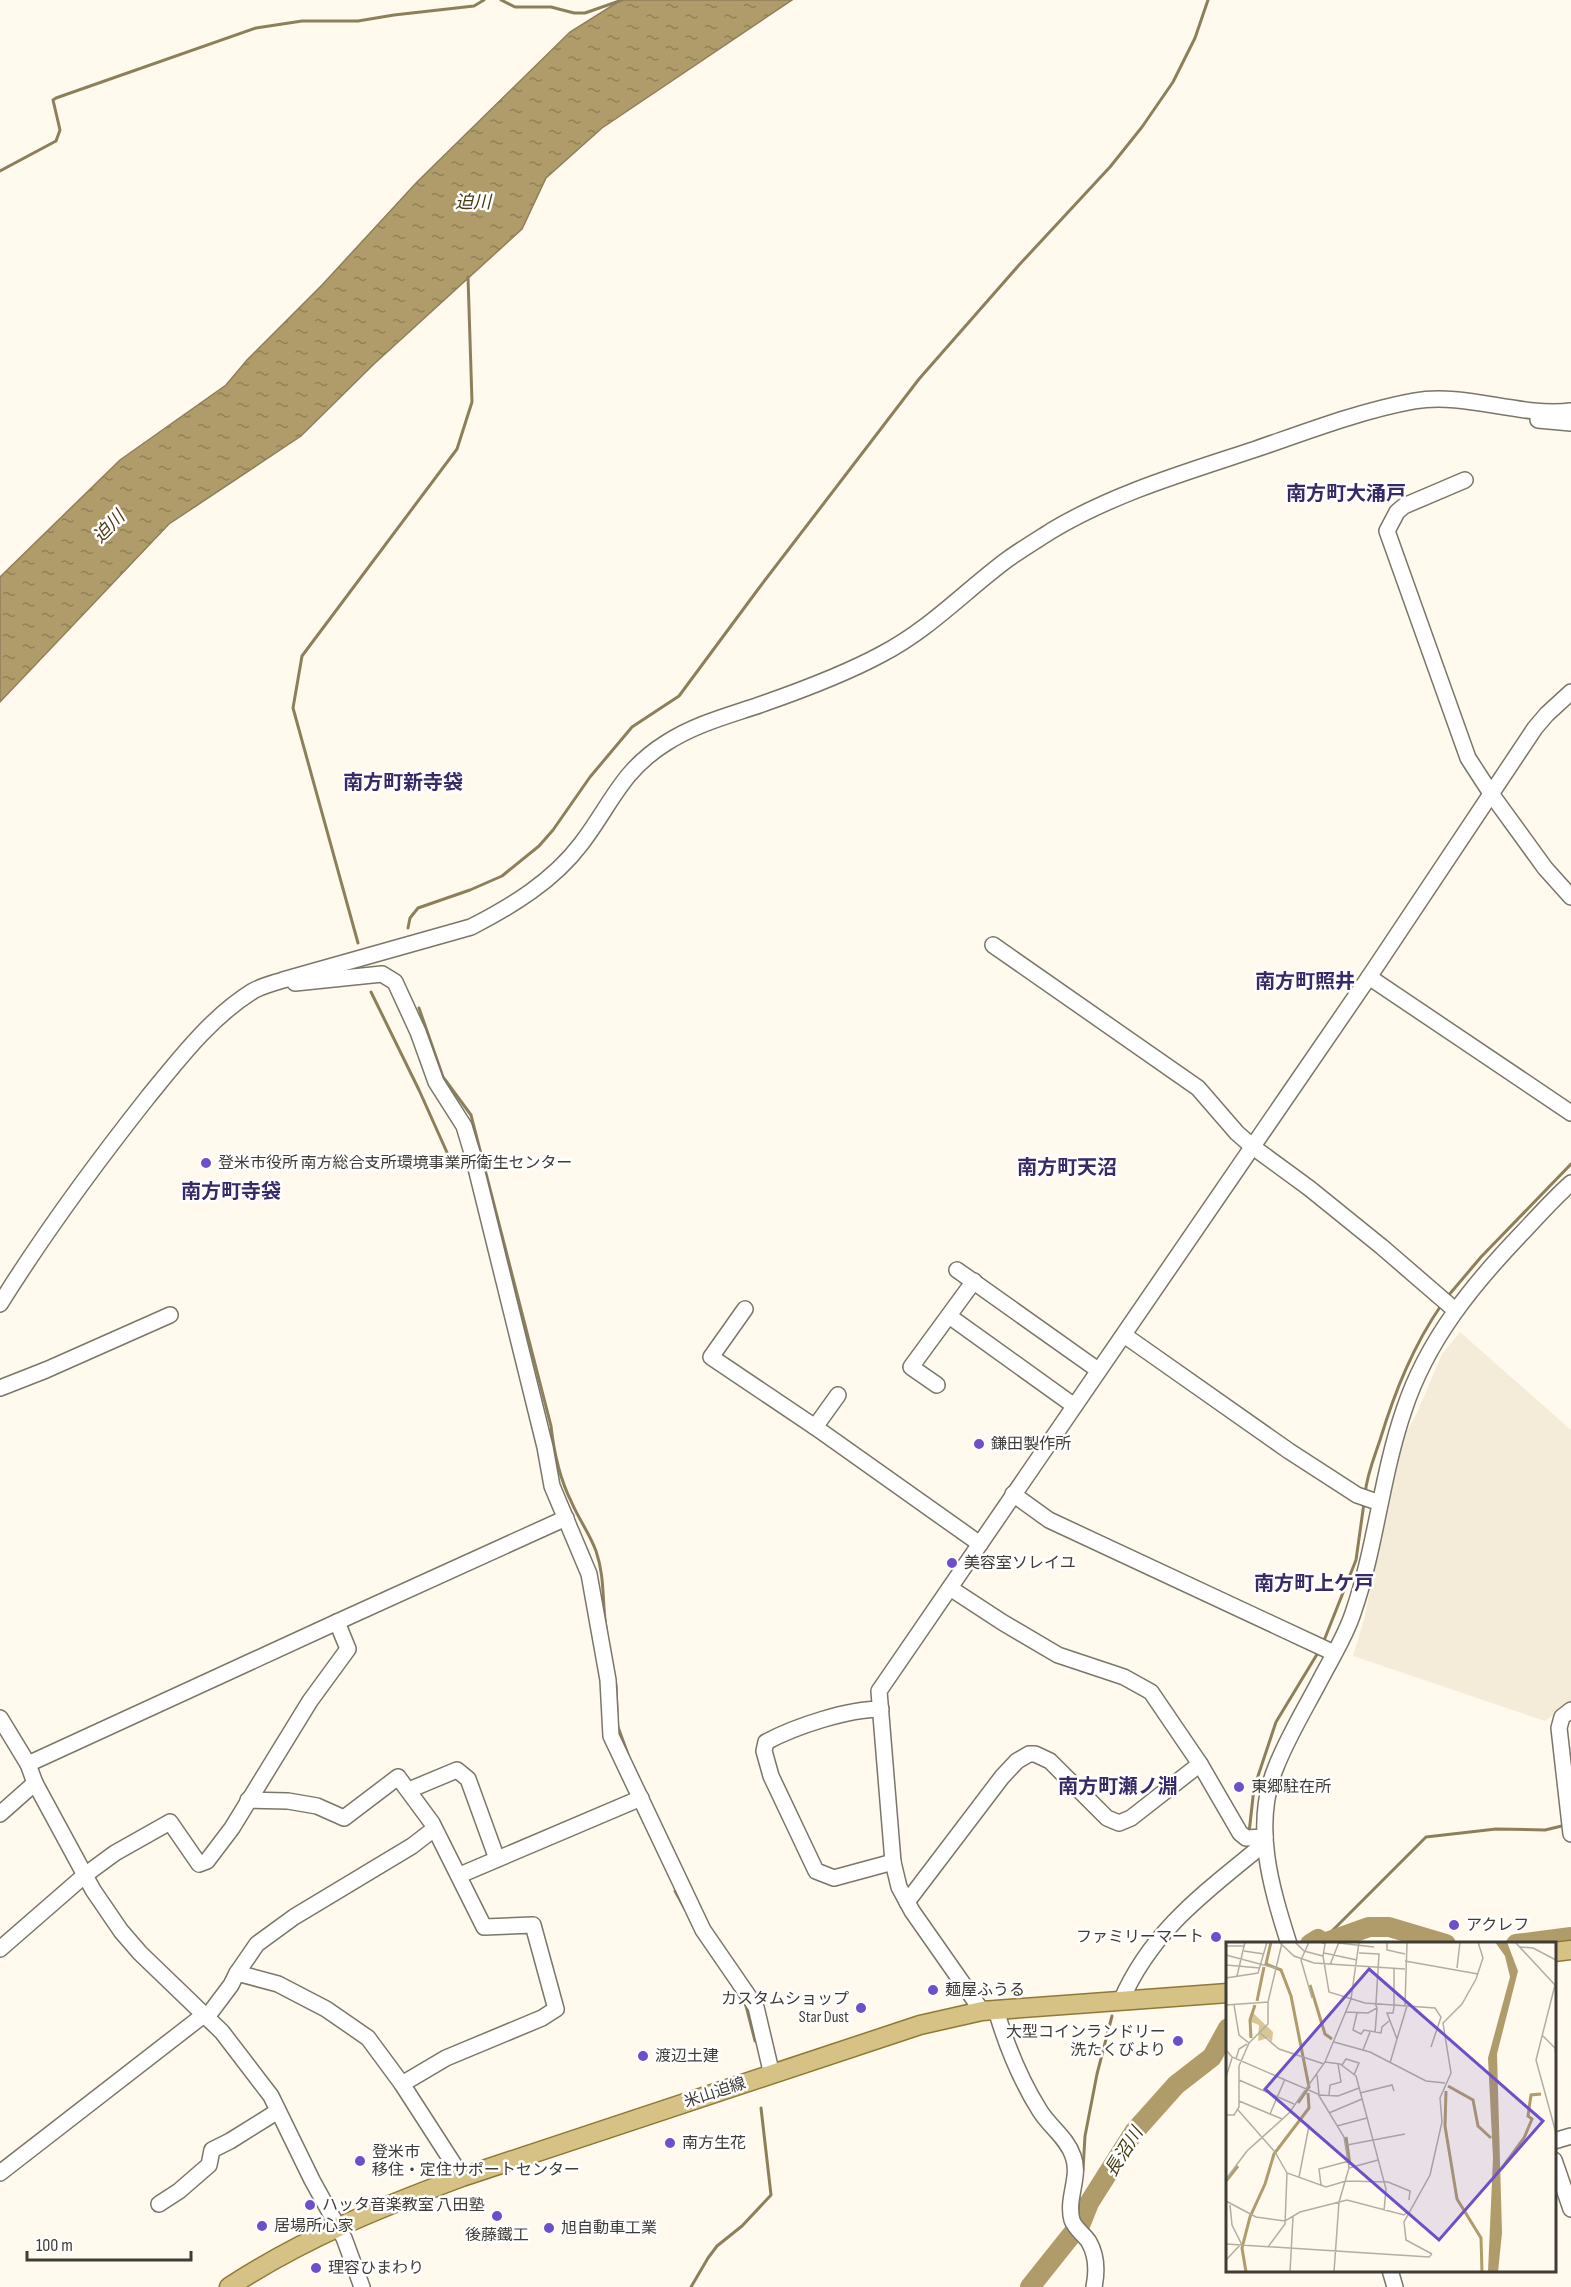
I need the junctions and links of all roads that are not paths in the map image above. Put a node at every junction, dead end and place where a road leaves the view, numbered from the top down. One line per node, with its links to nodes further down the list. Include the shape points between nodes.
1 (1504, 407): 2 (street, via 1531,412); 3 (street, via 1520,417); 10 (street, via 1417,400 1382,408 1146,487 1090,510 1009,559 923,629 885,653 811,687 699,724 665,744 627,775 567,860 524,897 499,912 471,927)
2 (1571, 411)
3 (1571, 423)
4 (1465, 480): 6 (street, via 1404,506 1388,531 1468,758)
5 (1571, 692): 6 (street, via 1535,728)
6 (1492, 795): 7 (street); 9 (street)
7 (1571, 897)
8 (993, 945): 12 (street, via 1198,1088)
9 (1369, 977): 11 (street); 12 (street)
10 (283, 980): 16 (street, via 255,990 191,1045 90,1171); 30 (street, via 298,983 382,974 395,982 436,1082 464,1126 552,1486)
11 (1571, 1113)
12 (1253, 1147): 17 (street, via 1310,1188); 21 (street)
13 (1569, 1187): 17 (street)
14 (957, 1270): 15 (street)
15 (974, 1281): 20 (street); 22 (street)
16 (0, 1304)
17 (1448, 1304): 29 (street)
18 (745, 1308): 27 (street, via 711,1357)
19 (170, 1315): 24 (street)
20 (949, 1316): 23 (street, via 911,1367); 26 (street)
21 (1124, 1335): 22 (street); 29 (street, via 1289,1451)
22 (1098, 1370): 26 (street)
23 (937, 1385)
24 (0, 1388)
25 (838, 1395): 27 (street)
26 (1073, 1406): 28 (street)
27 (815, 1427): 31 (street)
28 (1013, 1494): 31 (street); 34 (street, via 1049,1520)
29 (1370, 1499): 34 (street, via 1366,1572 1359,1598 1352,1618)
30 (566, 1518): 33 (street); 42 (street, via 594,1597 608,1680 611,1736)
31 (980, 1544): 32 (street)
32 (950, 1588): 35 (street, via 879,1691); 39 (street, via 1058,1655 1124,1677 1151,1692)
33 (337, 1622): 38 (street); 43 (street, via 348,1649)
34 (1325, 1649): 47 (street, via 1275,1768)
35 (881, 1709): 49 (street); 49 (street, via 863,1709 781,1734 766,1742 764,1751 771,1776 816,1871 834,1878)
36 (1571, 1710): 46 (street, via 1562,1717 1558,1728)
37 (0, 1718): 38 (street)
38 (28, 1764): 40 (street)
39 (1200, 1764): 47 (street, via 1229,1817); 52 (street, via 1131,1818 1119,1823 1107,1818 1050,1761 1035,1754 1022,1756)
40 (35, 1783): 44 (street); 50 (street)
41 (409, 1790): 43 (street, via 398,1777 344,1818 317,1806); 45 (street); 48 (street, via 457,1770 468,1779)
42 (641, 1798): 48 (street); 62 (street, via 703,1930 756,2007)
43 (248, 1800): 50 (street, via 207,1861 199,1864 170,1822)
44 (0, 1814)
45 (434, 1829): 51 (street); 57 (street, via 256,1944)
46 (1571, 1834)
47 (1257, 1839): 53 (street); 59 (street, via 1173,1921 1147,1952)
48 (496, 1859): 51 (street)
49 (893, 1862): 52 (street)
50 (85, 1875): 54 (street); 61 (street, via 103,1906 140,1953)
51 (460, 1875): 63 (street, via 484,1927 533,1925 556,2009 446,2058)
52 (907, 1902): 60 (street)
53 (1289, 1942)
54 (0, 1949)
55 (1571, 1950): 56 (main road)
56 (1556, 1952)
57 (237, 1973): 61 (street); 63 (street, via 278,1984 326,2009 369,2038)
58 (1226, 1994): 59 (main road, 米山迫線)
59 (1121, 2001): 60 (main road, 米山迫線)
60 (989, 2010): 62 (main road, 米山迫線, via 920,2025); 76 (street, via 1036,2105 1074,2156 1076,2174 1070,2204 1077,2227 1094,2254)
61 (206, 2015): 64 (street); 68 (street)
62 (769, 2076): 69 (main road, 米山迫線)
63 (402, 2084): 69 (street)
64 (278, 2111): 70 (street, via 212,2150 209,2165); 72 (street)
65 (1571, 2136): 66 (street)
66 (1556, 2140)
67 (1556, 2166): 71 (street)
68 (0, 2173)
69 (462, 2177): 72 (main road, 米山迫線)
70 (159, 2204)
71 (1571, 2209)
72 (336, 2226): 74 (main road, 米山迫線); 75 (street)
73 (1390, 2272): 77 (street)
74 (229, 2287)
75 (362, 2287)
76 (1094, 2287)
77 (1395, 2287)

